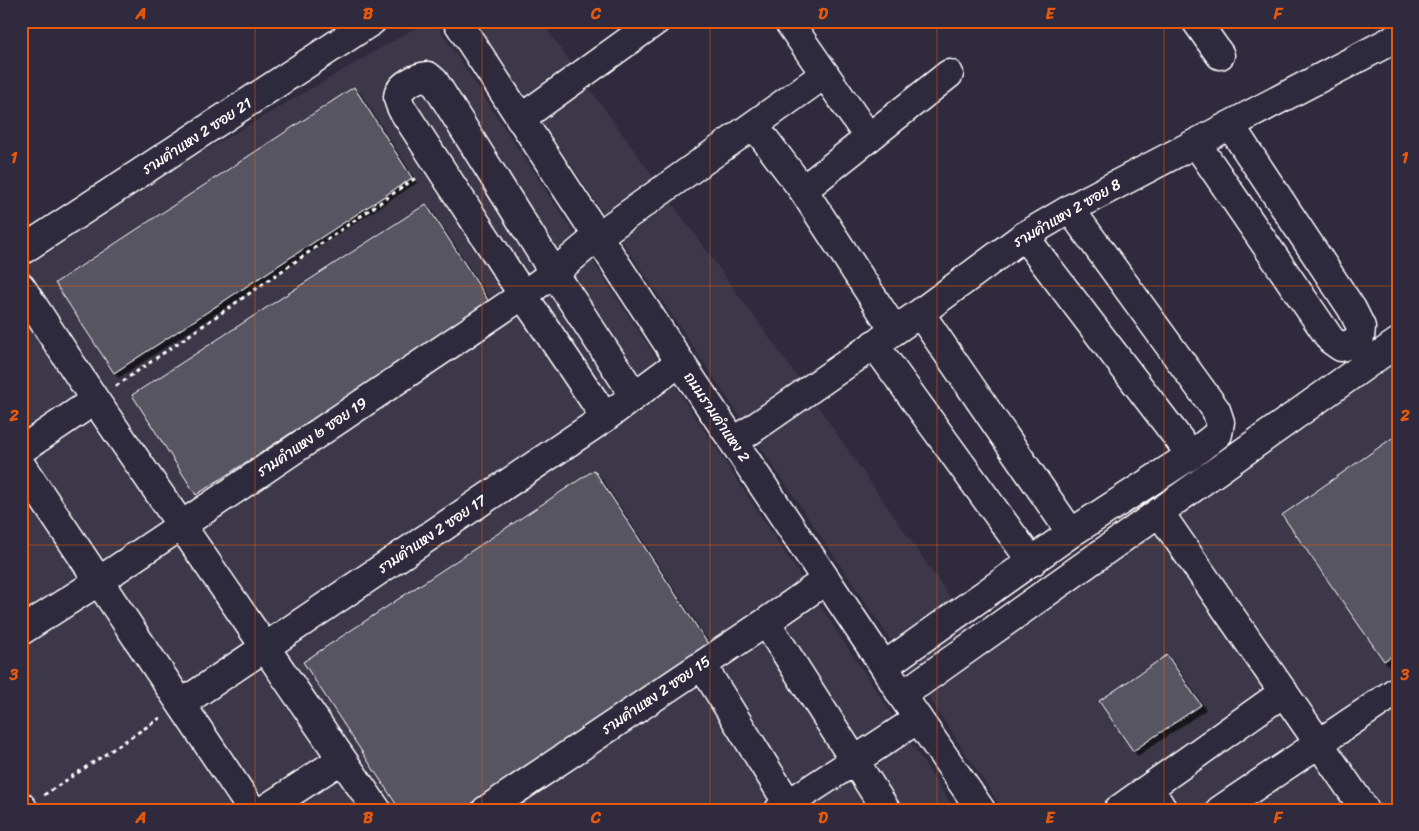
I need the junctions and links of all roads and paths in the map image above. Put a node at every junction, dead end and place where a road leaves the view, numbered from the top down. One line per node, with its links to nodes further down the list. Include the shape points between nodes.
1 (372, 21): 20 (street, รามคำแหง 2 ซอย 21)
2 (457, 21): 10 (street, ถนนรามคำแหง 2)
3 (656, 21): 10 (street)
4 (788, 21): 8 (street)
5 (1196, 21): 7 (street)
6 (1395, 43): 12 (street, รามคำแหง 2 ซอย 8)
7 (1220, 55)
8 (825, 74): 11 (street, รามคำแหง ๒ ซอย 19); 13 (street)
9 (949, 74): 13 (street)
10 (520, 119): 18 (street, ถนนรามคำแหง 2)
11 (754, 125): 16 (street); 18 (street, รามคำแหง ๒ ซอย 19)
12 (1230, 125): 14 (street, รามคำแหง 2 ซอย 8); 14 (street, via 1352,309 1361,327 1360,338 1350,344 1341,347 1331,340)
13 (869, 138): 16 (street)
14 (1196, 143): 17 (street, รามคำแหง 2 ซอย 8)
15 (438, 163): 21 (street, via 398,100 399,91 421,77 428,76 434,81); 23 (street); 29 (path)
16 (803, 190): 25 (street)
17 (1070, 209): 19 (street, รามคำแหง 2 ซอย 8); 33 (street, via 1216,410 1220,422 1218,434)
18 (598, 236): 21 (street, รามคำแหง ๒ ซอย 19); 27 (street, ถนนรามคำแหง 2)
19 (1024, 236): 24 (street, รามคำแหง 2 ซอย 8); 33 (street)
20 (21, 251)
21 (554, 273): 23 (street, รามคำแหง ๒ ซอย 19); 28 (street)
22 (21, 287): 29 (street)
23 (524, 295): 30 (street); 36 (street, รามคำแหง ๒ ซอย 19)
24 (920, 313): 25 (street, รามคำแหง 2 ซอย 8); 37 (street)
25 (884, 337): 31 (street, รามคำแหง 2 ซอย 8); 38 (street)
26 (1398, 342): 35 (street)
27 (680, 362): 28 (street, รามคำแหง 2 ซอย 17); 31 (street, ถนนรามคำแหง 2)
28 (634, 395): 30 (street, รามคำแหง 2 ซอย 17)
29 (95, 400): 32 (street); 36 (street)
30 (605, 417): 43 (street, รามคำแหง 2 ซอย 17)
31 (734, 442): 39 (street, ถนนรามคำแหง 2)
32 (21, 450)
33 (1191, 455): 37 (street)
34 (21, 465): 40 (street)
35 (1159, 512): 47 (street); 48 (street)
36 (180, 525): 40 (street, รามคำแหง ๒ ซอย 19); 43 (street)
37 (1071, 533): 38 (street)
38 (1032, 562): 45 (street)
39 (826, 580): 41 (street, รามคำแหง 2 ซอย 15); 45 (street, ถนนรามคำแหง 2)
40 (99, 581): 42 (street, รามคำแหง ๒ ซอย 19); 49 (street)
41 (766, 622): 44 (street, รามคำแหง 2 ซอย 15); 53 (street)
42 (21, 632)
43 (264, 647): 49 (street, รามคำแหง 2 ซอย 17); 52 (street)
44 (702, 665): 56 (street); 61 (street, รามคำแหง 2 ซอย 15)
45 (884, 666): 48 (street, ถนนรามคำแหง 2)
46 (1398, 690): 51 (street)
47 (1284, 692): 51 (street); 54 (street)
48 (901, 694): 50 (street, ถนนรามคำแหง 2)
49 (181, 704): 57 (path); 58 (street)
50 (918, 718): 53 (street); 63 (street, ถนนรามคำแหง 2)
51 (1319, 742): 65 (street); 66 (street)
52 (342, 759): 59 (street); 60 (street)
53 (854, 761): 56 (street); 62 (street)
54 (1156, 799): 64 (street)
55 (21, 806): 57 (street)
56 (786, 808)
57 (24, 810)
58 (252, 810)
59 (264, 810)
60 (377, 810)
61 (486, 810)
62 (886, 810)
63 (981, 810)
64 (1118, 810)
65 (1220, 810)
66 (1366, 810)

